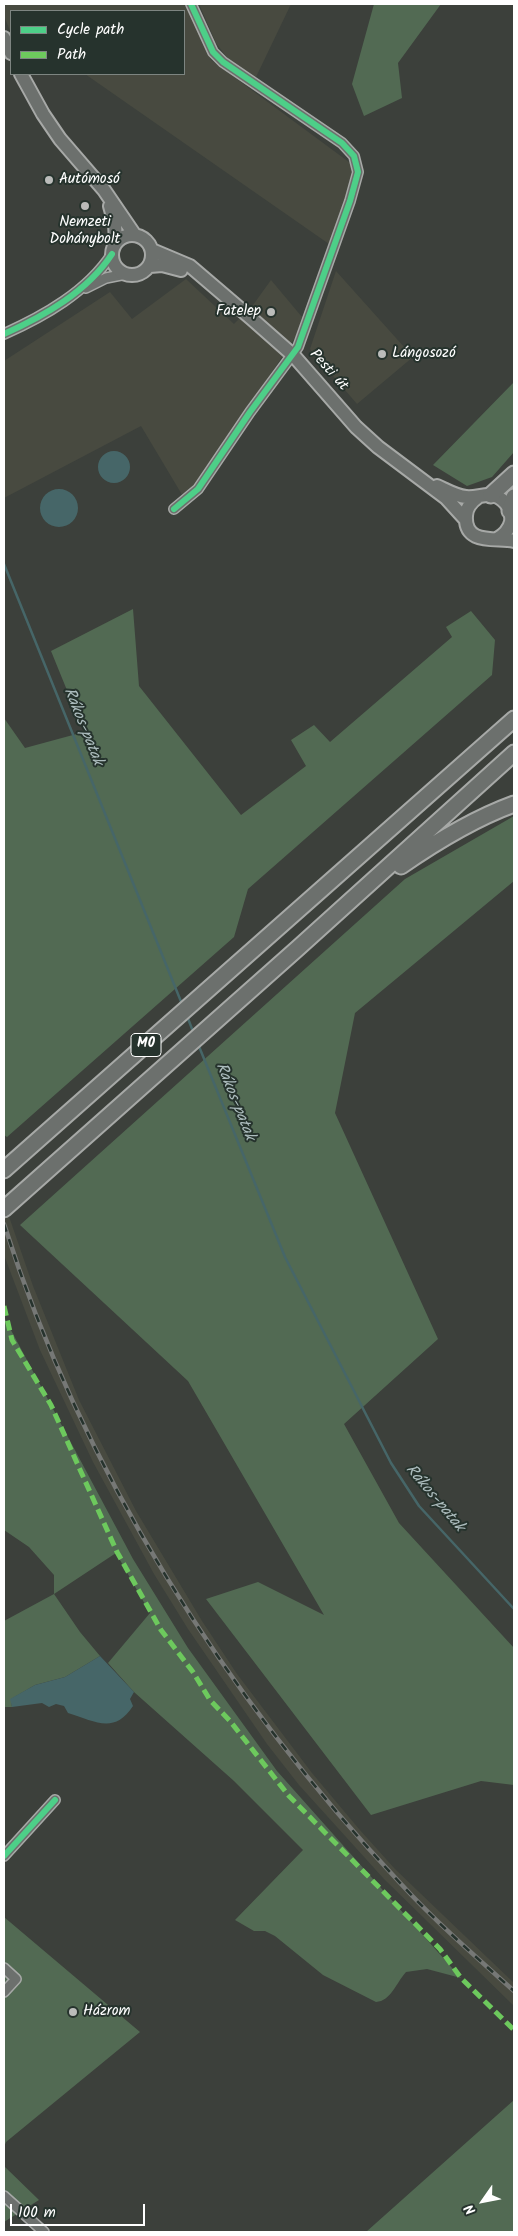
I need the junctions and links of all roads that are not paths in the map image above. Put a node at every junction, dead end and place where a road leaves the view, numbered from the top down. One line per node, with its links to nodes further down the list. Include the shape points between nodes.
1 (191, 4): 14 (street, via 214,52 223,62 337,138 356,160 358,172 350,201)
2 (4, 38): 3 (main road)
3 (10, 51)
4 (22, 75): 5 (main road, via 60,139)
5 (104, 190): 6 (main road); 7 (main road, via 113,212)
6 (134, 234): 7 (main road, via 127,235); 8 (main road, via 147,240)
7 (114, 248): 10 (main road, via 116,267); 12 (street, via 101,270)
8 (152, 250): 9 (main road); 11 (main road, Pesti út, via 190,266)
9 (150, 266): 10 (main road, via 140,274); 11 (main road, Pesti út, via 179,268)
10 (126, 274): 12 (street, via 106,278)
11 (212, 287): 14 (main road, Pesti út)
12 (75, 293): 13 (street, via 42,315)
13 (4, 334)
14 (294, 356): 16 (main road, Pesti út, via 356,427); 18 (street, via 250,412 198,488)
15 (514, 474): 17 (highway, via 504,485)
16 (419, 478): 17 (main road, via 461,496); 20 (main road)
17 (484, 496): 19 (main road, via 503,501); 20 (main road, via 469,506)
18 (174, 509)
19 (512, 511): 21 (main road, via 509,528)
20 (466, 520): 21 (main road, via 474,536)
21 (497, 539): 22 (main road)
22 (514, 541)
23 (514, 719): 27 (highway, M0)
24 (514, 753): 26 (highway, M0)
25 (514, 804): 26 (highway, via 444,837)
26 (353, 899): 28 (highway, M0)
27 (4, 1170)
28 (4, 1209)
29 (55, 1800): 30 (street)
30 (4, 1856)
31 (4, 1968): 32 (street, via 16,1979)
32 (4, 1992)
33 (4, 2196): 34 (street)
34 (44, 2232)

